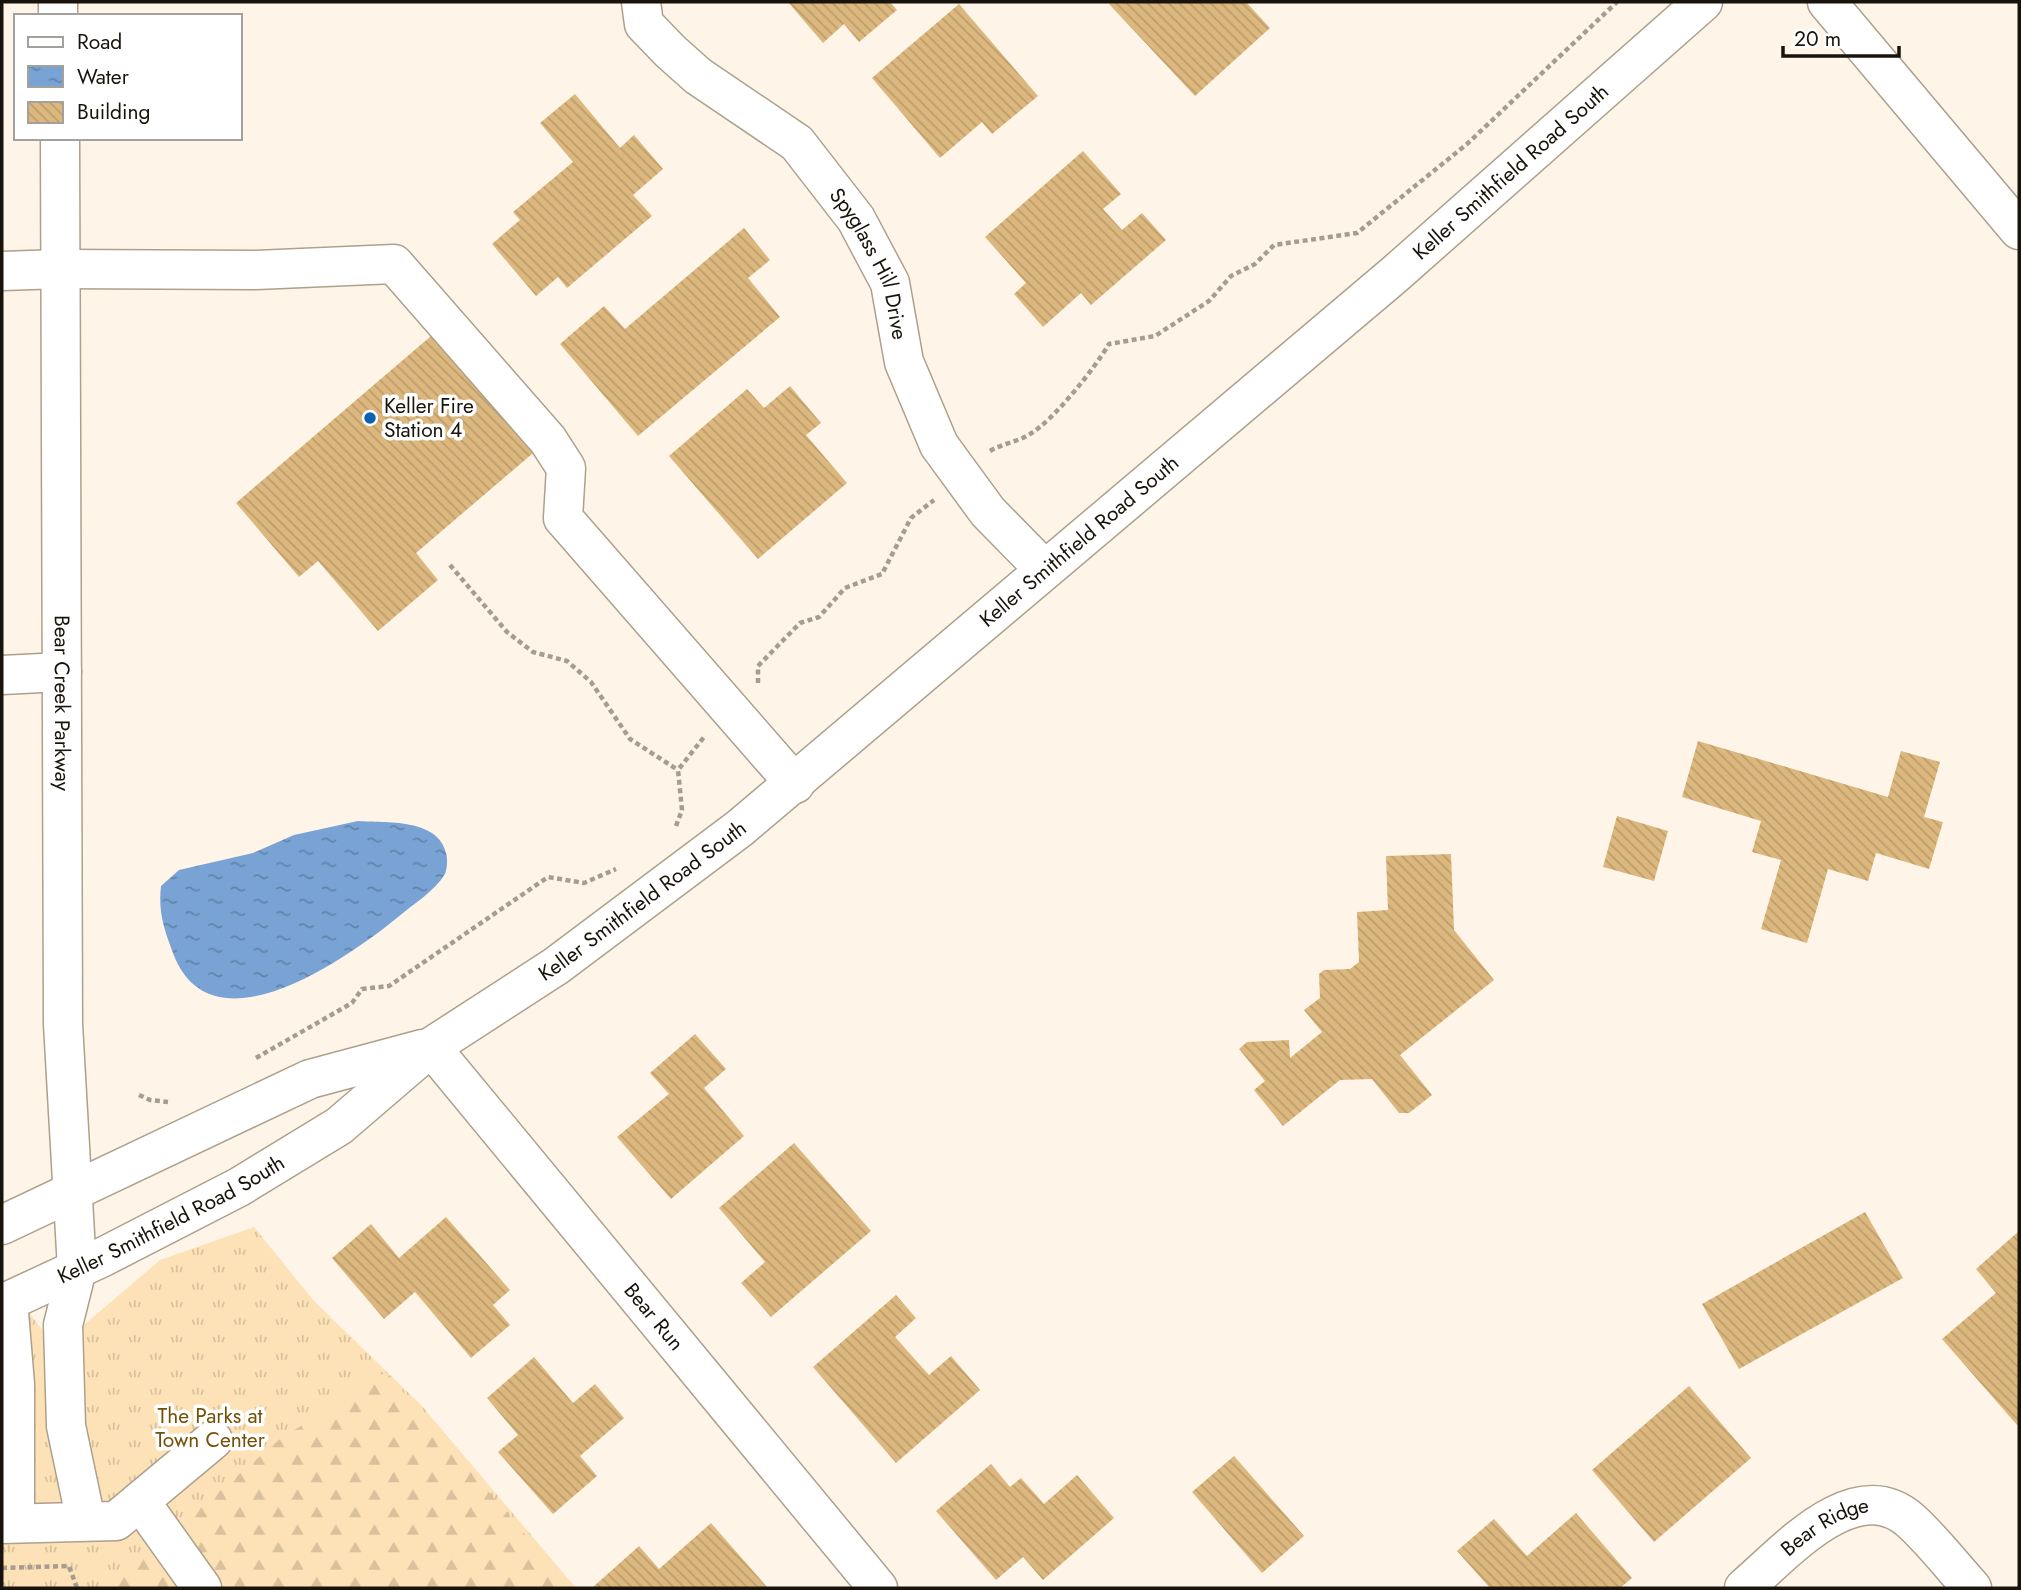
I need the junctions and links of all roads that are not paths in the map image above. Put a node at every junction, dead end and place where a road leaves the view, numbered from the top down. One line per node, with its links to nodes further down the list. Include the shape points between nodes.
1 (641, 2): 8 (main road, Spyglass Hill Drive, via 644,24 670,51 698,76 797,143 856,219 890,283 904,362 939,445 988,512)
2 (1703, 2): 8 (main road, Keller Smithfield Road South, via 1394,275)
3 (1827, 2): 5 (main road)
4 (60, 140): 6 (main road, Bear Creek Parkway)
5 (2019, 230)
6 (61, 269): 7 (main road); 9 (main road, Bear Creek Parkway); 11 (main road, via 256,270 394,264 548,440 566,468 563,518)
7 (2, 271)
8 (1045, 570): 11 (main road, Keller Smithfield Road South)
9 (62, 672): 10 (main road); 13 (main road, Bear Creek Parkway, via 63,1024)
10 (2, 675)
11 (795, 783): 12 (main road, Keller Smithfield Road South, via 556,966)
12 (431, 1046): 13 (main road, Keller Smithfield Road South, via 310,1079); 15 (main road, Keller Smithfield Road South, via 340,1126 239,1187); 22 (main road, Bear Run)
13 (73, 1193): 14 (main road, Keller Smithfield Road South); 15 (main road, Bear Creek Parkway)
14 (2, 1225)
15 (78, 1269): 16 (main road, Keller Smithfield Road South); 19 (main road, Bear Creek Parkway, via 63,1325 66,1413)
16 (5, 1302): 20 (main road, via 15,1384)
17 (213, 1440): 18 (main road)
18 (140, 1501): 19 (main road, via 116,1521); 21 (main road)
19 (86, 1521): 20 (main road)
20 (8, 1523)
21 (202, 1588)
22 (878, 1588)
23 (1744, 1588): 24 (main road, Bear Ridge, via 1825,1519 1863,1505 1883,1504 1909,1519)
24 (1972, 1588)

